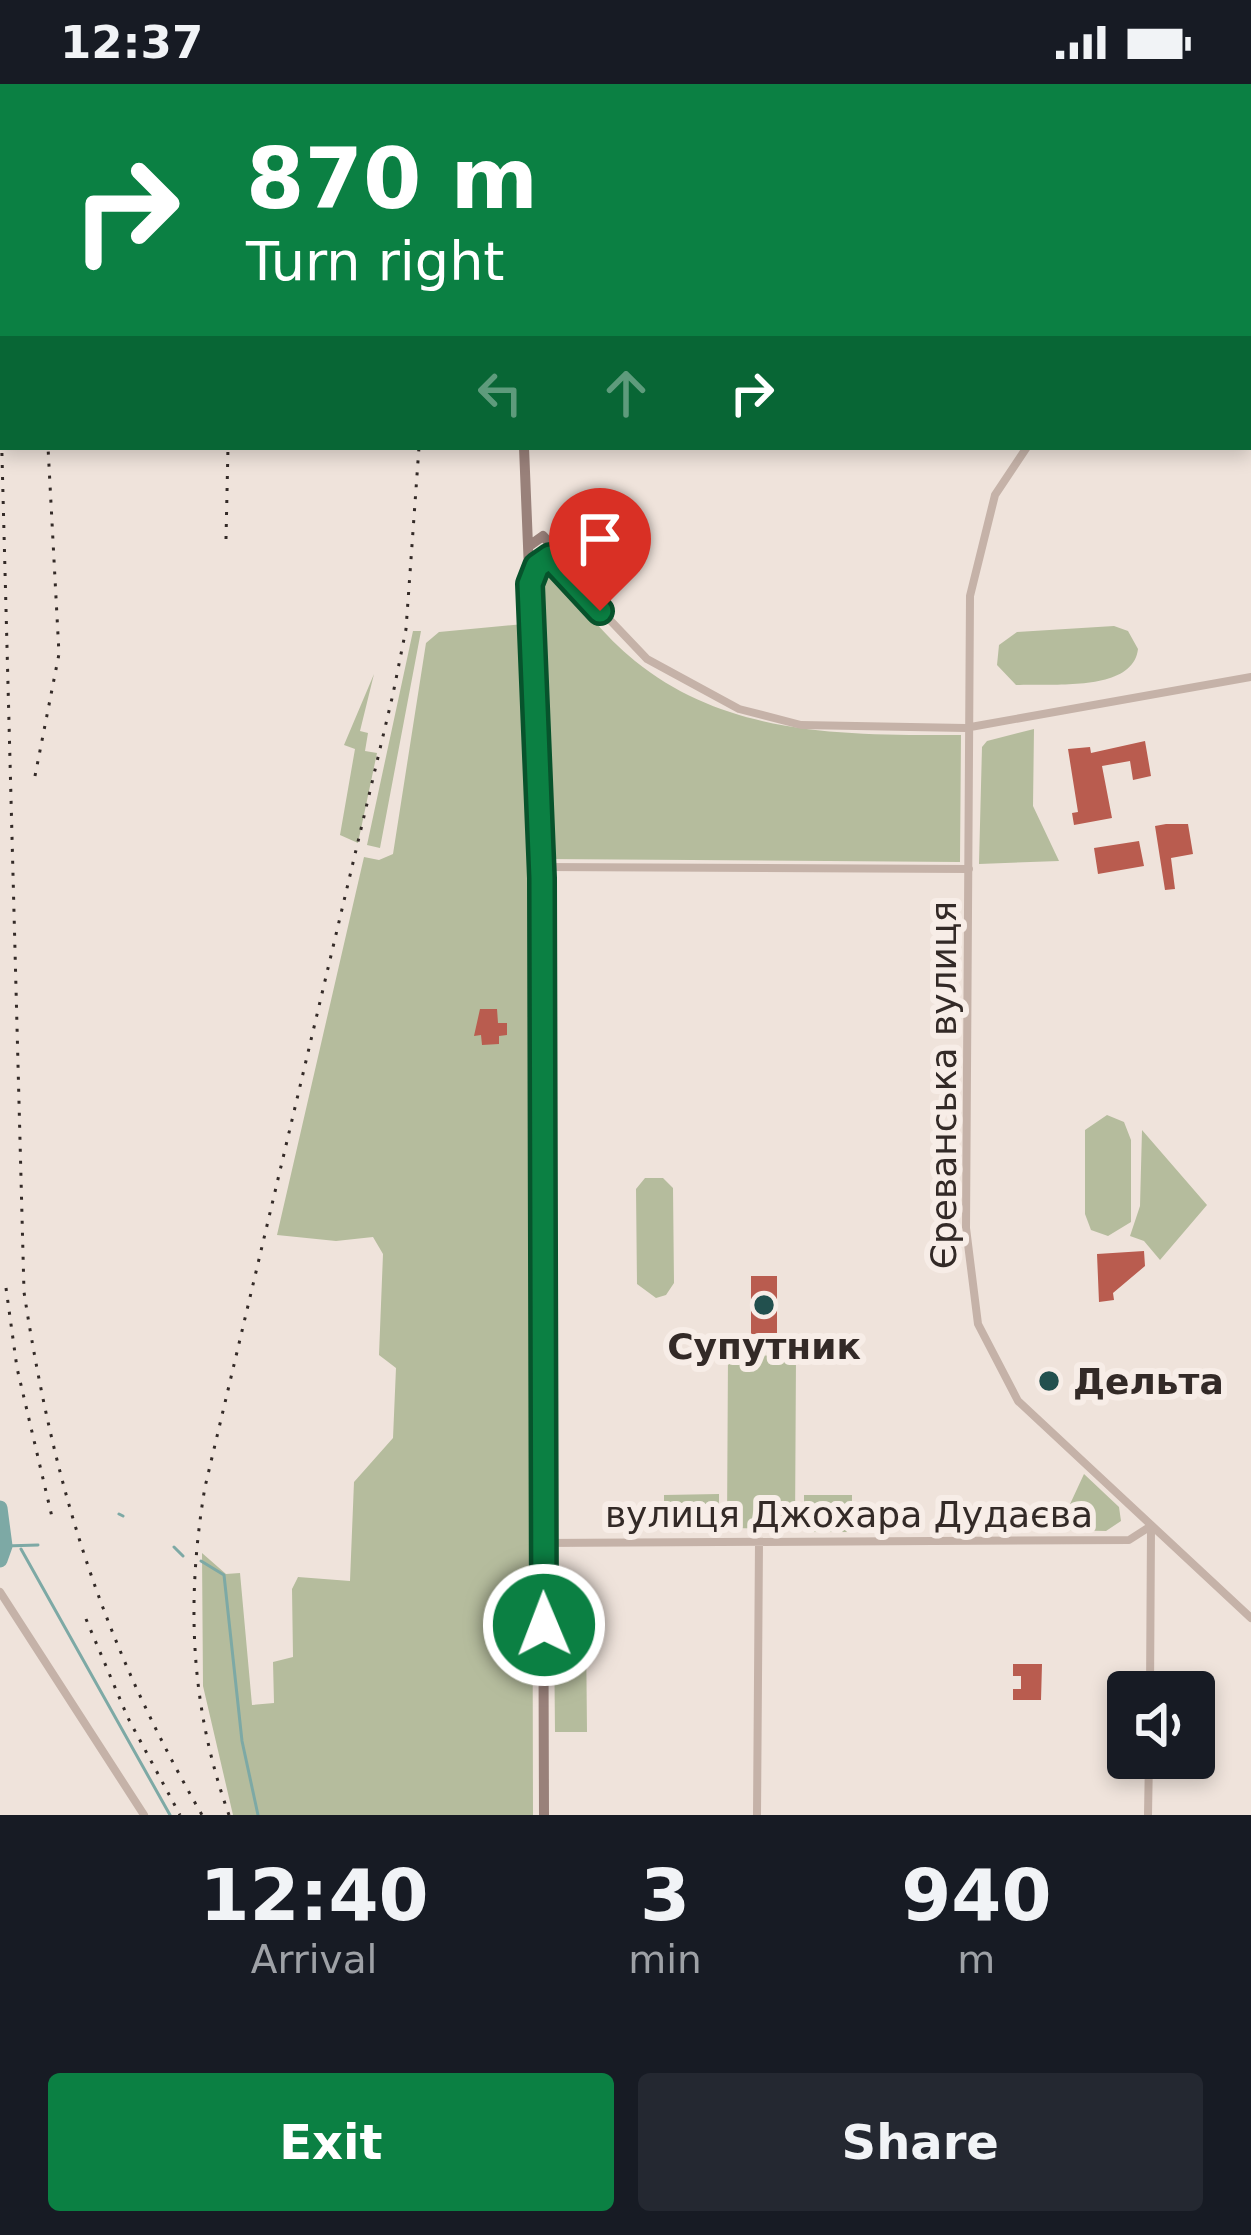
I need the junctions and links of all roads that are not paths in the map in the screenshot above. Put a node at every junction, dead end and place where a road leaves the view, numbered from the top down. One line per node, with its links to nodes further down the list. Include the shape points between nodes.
1 (524, 450): 3 (street)
2 (1025, 450): 9 (street, Єреванська вулиця, via 995,495 971,585)
3 (530, 518): 4 (street); 5 (street)
4 (543, 536): 5 (street); 6 (street, via 552,543)
5 (529, 547): 6 (street, via 533,557); 7 (street)
6 (548, 558): 7 (street); 9 (street, via 647,659 739,709 801,725)
7 (530, 584): 10 (street)
8 (1251, 677): 9 (street)
9 (971, 728): 11 (street, Єреванська вулиця)
10 (541, 867): 11 (street); 14 (street)
11 (969, 869): 12 (street, Єреванська вулиця, via 967,1266 978,1324 1027,1413)
12 (1151, 1526): 13 (street, вулиця Джохара Дудаєва, via 1129,1540); 16 (street, Єреванська вулиця); 17 (street)
13 (758, 1542): 14 (street, вулиця Джохара Дудаєва); 21 (street)
14 (542, 1543): 20 (street)
15 (0, 1592): 19 (street)
16 (1251, 1618)
17 (1150, 1671)
18 (1149, 1779): 22 (street)
19 (143, 1815)
20 (544, 1815)
21 (757, 1815)
22 (1148, 1815)

